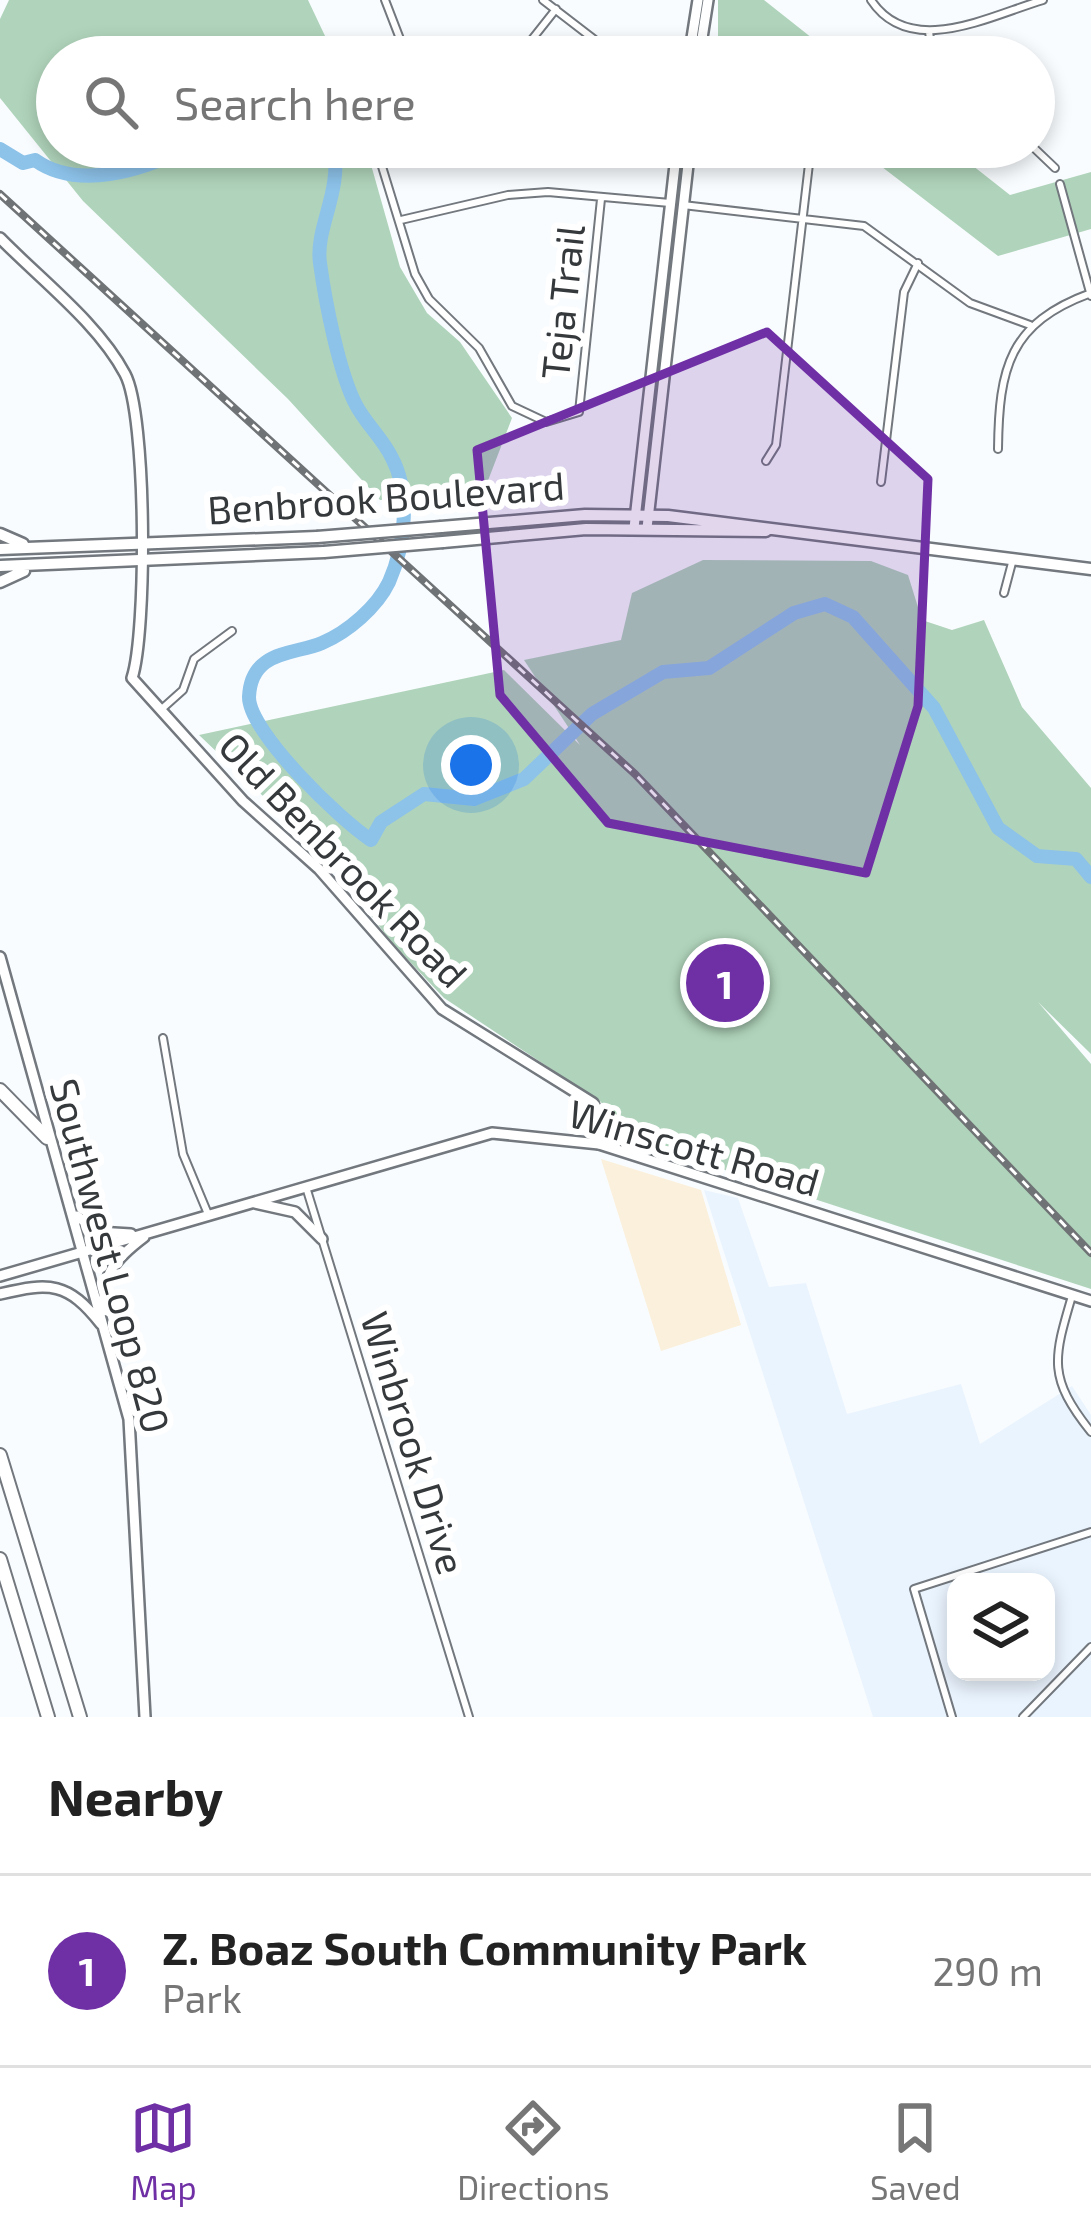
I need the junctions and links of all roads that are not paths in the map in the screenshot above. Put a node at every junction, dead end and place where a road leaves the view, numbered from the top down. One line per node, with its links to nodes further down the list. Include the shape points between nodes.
1 (385, 0): 9 (street)
2 (543, 0): 7 (street)
3 (698, 0): 12 (main road)
4 (708, 0): 13 (main road)
5 (871, 0): 8 (street, via 895,24)
6 (1042, 0): 8 (street)
7 (556, 9): 10 (street); 11 (street)
8 (929, 32): 14 (street)
9 (399, 36)
10 (535, 36)
11 (590, 36)
12 (692, 36)
13 (702, 36)
14 (930, 36)
15 (383, 168): 24 (street)
16 (673, 168): 21 (main road)
17 (688, 168): 22 (main road)
18 (809, 168): 23 (street)
19 (1060, 184): 27 (street)
20 (602, 198): 21 (street); 24 (street, via 508,195); 24 (street, Teja Trail, via 578,412 547,422 512,406 479,348 429,299)
21 (669, 203): 22 (street); 32 (main road)
22 (684, 205): 23 (street); 32 (main road)
23 (802, 217): 26 (street, via 865,226); 30 (street, via 776,445)
24 (401, 220)
25 (0, 238): 34 (main road, via 105,346 133,391)
26 (918, 263): 28 (street, via 970,303); 31 (street, via 904,292)
27 (1091, 294): 28 (street)
28 (1030, 325): 29 (street, via 998,400)
29 (998, 449)
30 (766, 461)
31 (881, 482)
32 (641, 521): 34 (main road, Benbrook Boulevard, bridge); 37 (main road, Benbrook Boulevard, via 736,520); 38 (main road, Benbrook Boulevard, bridge)
33 (0, 534): 35 (main road)
34 (138, 544): 35 (main road, Benbrook Boulevard); 38 (main road)
35 (44, 548): 36 (main road, Benbrook Boulevard)
36 (0, 549)
37 (1013, 559): 41 (main road, Benbrook Boulevard); 43 (street)
38 (139, 561): 40 (main road, Benbrook Boulevard); 45 (main road, Old Benbrook Road, via 141,640 132,678)
39 (0, 566): 40 (main road, Benbrook Boulevard)
40 (56, 566): 42 (main road)
41 (1091, 569)
42 (0, 582)
43 (1004, 592)
44 (232, 631): 45 (street, via 194,659 183,690)
45 (164, 707): 50 (main road, Old Benbrook Road, via 204,760 319,869 442,1009 592,1103)
46 (0, 957): 49 (main road, Southwest Loop 820)
47 (163, 1038): 54 (street, via 183,1154)
48 (0, 1090): 49 (highway)
49 (47, 1138): 52 (main road, Southwest Loop 820)
50 (599, 1144): 51 (main road, Winscott Road, via 492,1133); 60 (main road, Winscott Road)
51 (305, 1185): 53 (main road, Winscott Road); 56 (street, Winbrook Drive)
52 (68, 1200): 55 (main road, via 98,1232); 57 (main road, Southwest Loop 820)
53 (250, 1202): 54 (main road, Winscott Road); 56 (main road, via 295,1212)
54 (208, 1214): 55 (main road, Winscott Road)
55 (149, 1233): 57 (main road, Winscott Road); 62 (main road, via 107,1274)
56 (322, 1239): 71 (street, Winbrook Drive)
57 (84, 1252): 58 (main road, Winscott Road); 62 (main road, Southwest Loop 820)
58 (0, 1276)
59 (0, 1294): 62 (main road, via 62,1289 82,1299)
60 (1072, 1296): 61 (main road, Winscott Road); 63 (street, via 1057,1345 1058,1388)
61 (1091, 1301)
62 (104, 1328): 70 (main road, Southwest Loop 820, via 134,1466)
63 (1091, 1432)
64 (0, 1455): 69 (highway)
65 (1091, 1532): 72 (street, via 914,1589)
66 (0, 1559): 68 (highway)
67 (1091, 1647): 73 (street)
68 (48, 1717)
69 (80, 1717)
70 (145, 1717)
71 (469, 1717)
72 (952, 1717)
73 (1023, 1717)

